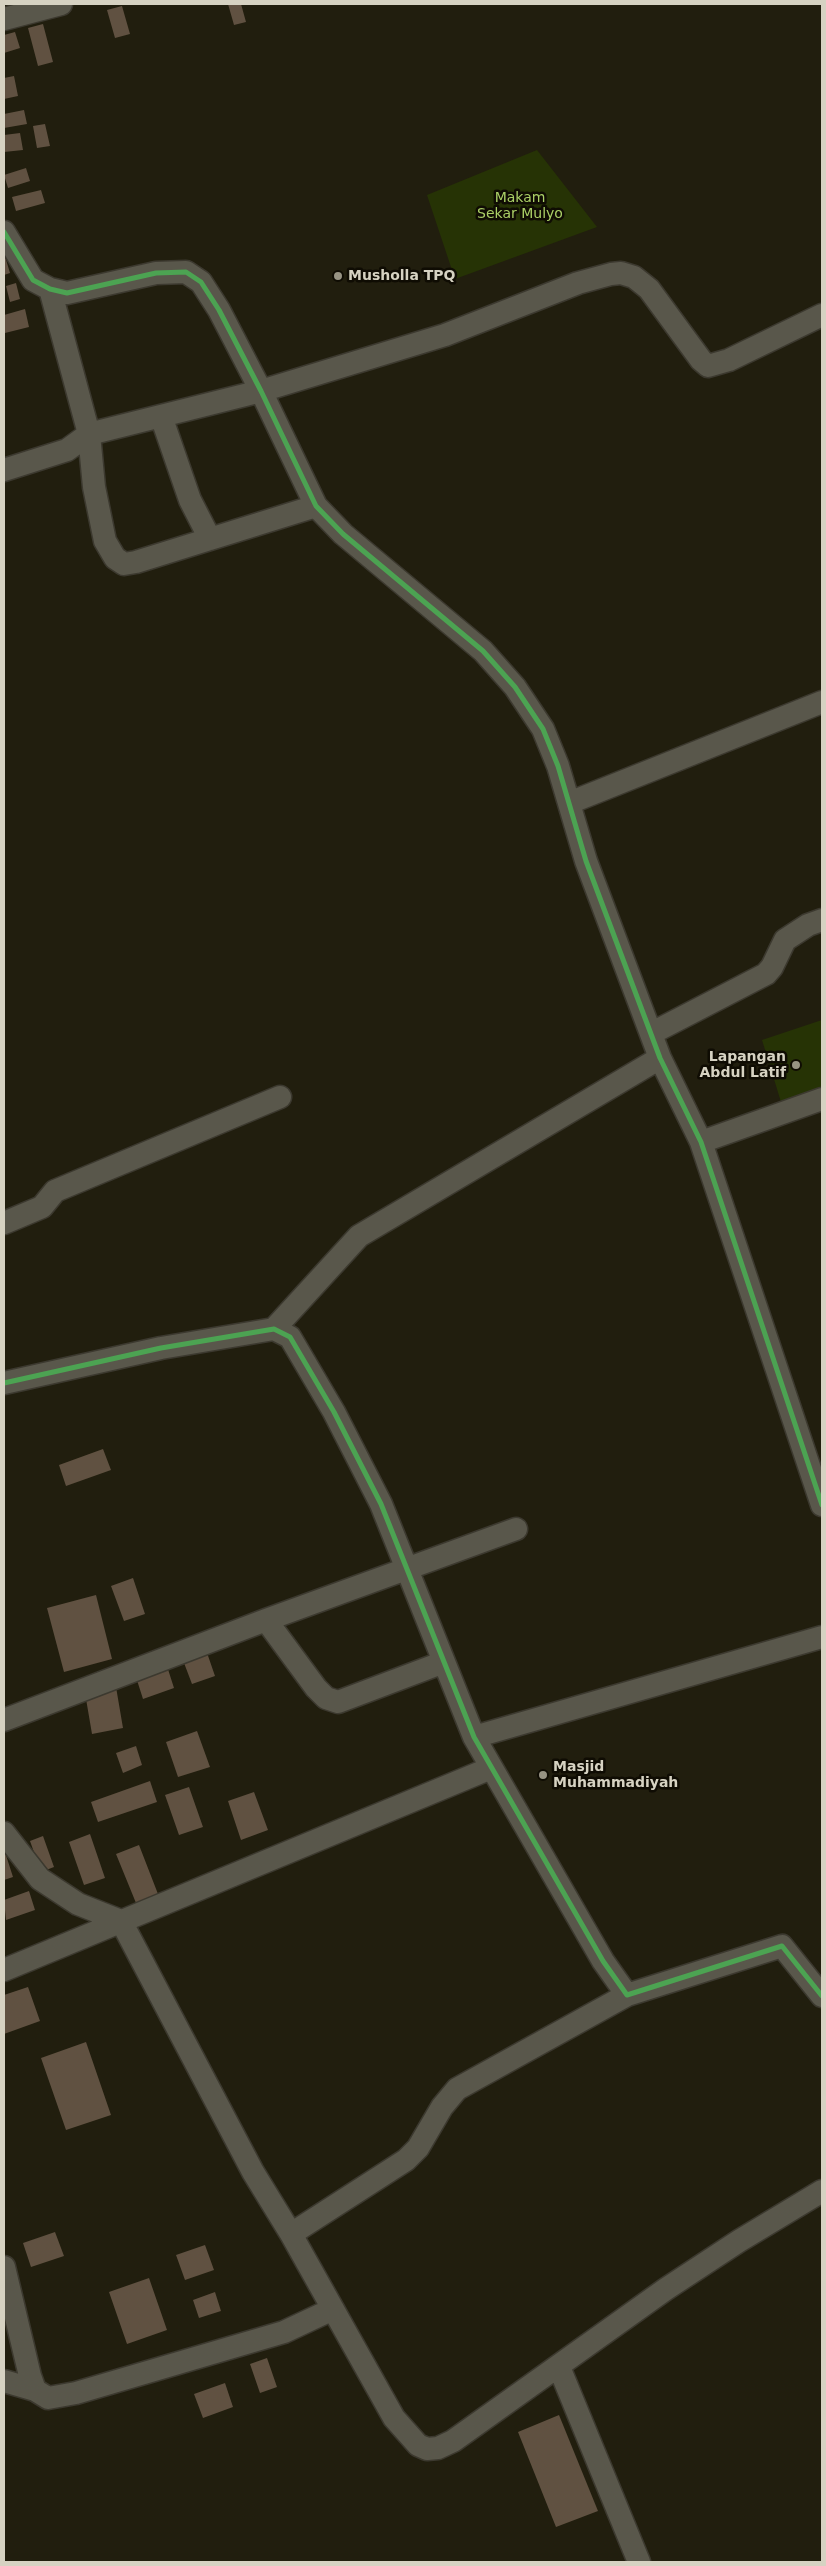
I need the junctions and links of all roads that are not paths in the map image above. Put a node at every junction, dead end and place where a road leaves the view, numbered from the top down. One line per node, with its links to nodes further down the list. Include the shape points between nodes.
1 (61, 4): 2 (street)
2 (4, 19)
3 (4, 232): 4 (street, via 32,280)
4 (50, 289): 6 (street, via 67,292 156,273 186,272 201,282 219,310); 8 (street)
5 (822, 315): 6 (street, via 729,360 708,366 650,288 634,277 611,274 578,283 445,335)
6 (261, 391): 7 (street); 10 (street)
7 (161, 416): 8 (street); 11 (street, via 190,500)
8 (89, 434): 9 (street, via 67,450); 11 (street, via 94,487 106,541 114,558 124,564 136,562)
9 (4, 470)
10 (316, 506): 11 (street); 13 (street, via 343,534 483,651 515,687 543,729)
11 (210, 539)
12 (822, 702): 13 (street)
13 (569, 803): 15 (street, via 586,861)
14 (822, 920): 15 (street, via 785,940 766,974)
15 (652, 1033): 16 (street)
16 (660, 1058): 19 (street); 21 (street, via 359,1236)
17 (280, 1097): 20 (street, via 55,1191 42,1207)
18 (822, 1100): 19 (street)
19 (701, 1142): 23 (street)
20 (4, 1223)
21 (274, 1329): 22 (street, via 161,1348); 25 (street, via 290,1336 334,1412 381,1504)
22 (4, 1382)
23 (822, 1505)
24 (516, 1529): 25 (street)
25 (407, 1570): 26 (street); 28 (street)
26 (266, 1620): 28 (street, via 316,1688 326,1698 338,1702); 29 (street)
27 (822, 1637): 30 (street)
28 (444, 1662): 30 (street)
29 (4, 1720)
30 (474, 1737): 31 (street)
31 (491, 1768): 33 (street); 35 (street, via 603,1961)
32 (4, 1833): 33 (street, via 40,1879 78,1904)
33 (120, 1921): 34 (street); 38 (street, via 253,2172)
34 (4, 1970)
35 (627, 1995): 36 (street, via 782,1946); 38 (street, via 457,2089 418,2148 406,2160)
36 (822, 1996)
37 (822, 2191): 41 (street, via 690,2273)
38 (291, 2234): 40 (street)
39 (4, 2267): 43 (street)
40 (333, 2308): 41 (street, via 394,2418 418,2445 427,2449 453,2441); 43 (street, via 284,2332 76,2393 48,2398)
41 (559, 2367): 44 (street)
42 (4, 2381): 43 (street)
43 (36, 2390)
44 (639, 2562)

